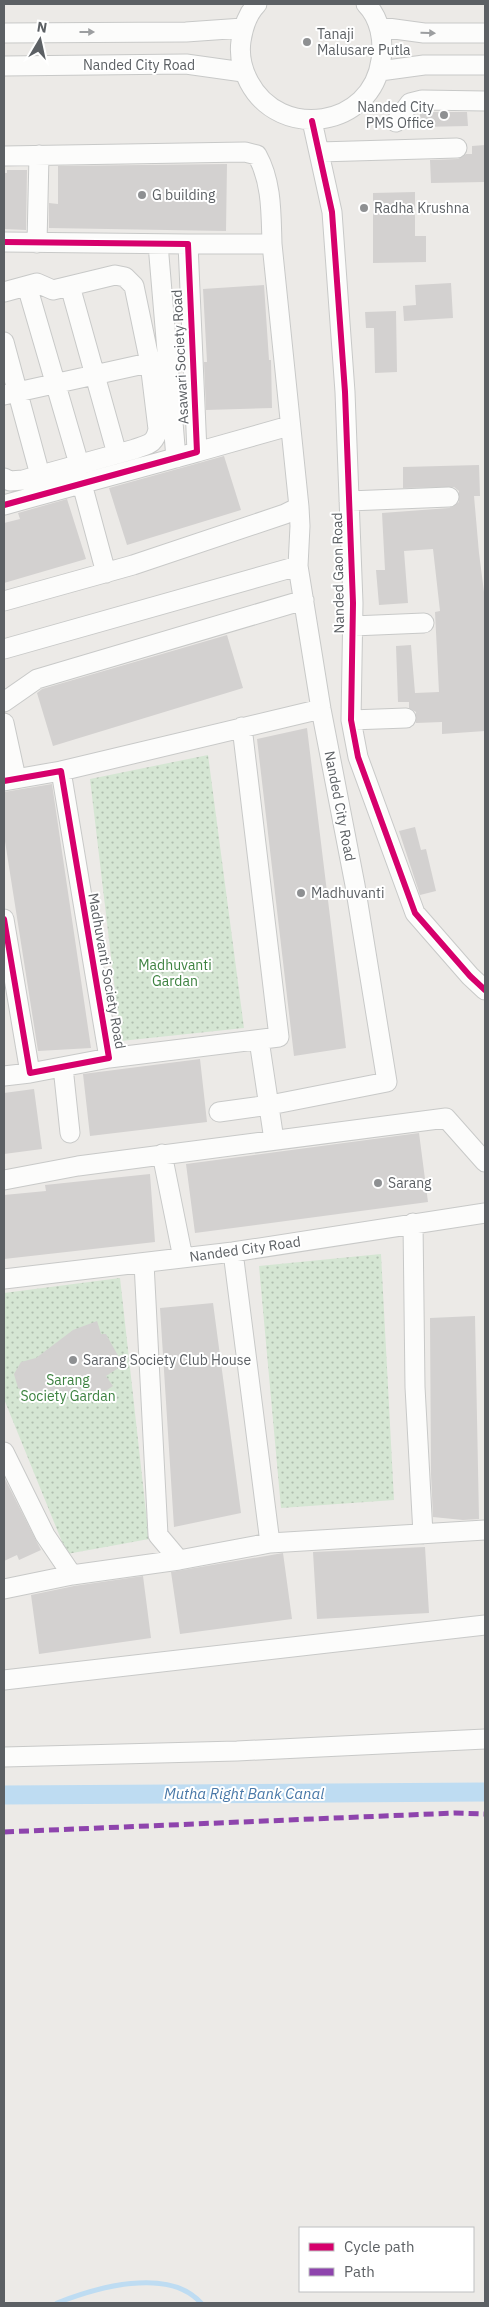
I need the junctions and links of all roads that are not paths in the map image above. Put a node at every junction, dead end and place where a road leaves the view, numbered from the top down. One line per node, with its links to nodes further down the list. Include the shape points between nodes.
1 (257, 4): 4 (street)
2 (366, 4): 3 (street)
3 (380, 27): 6 (street, one-way to 6, via 424,34); 9 (street, via 383,49)
4 (243, 28): 5 (street, one-way to 4, via 186,32); 10 (street, via 240,50)
5 (4, 33)
6 (485, 33)
7 (485, 65): 9 (street, via 424,65)
8 (4, 66): 10 (street, Nanded City Road, via 186,64)
9 (380, 71): 12 (street, via 370,91 354,107 334,117)
10 (243, 72): 12 (street, via 254,91 270,107 290,117)
11 (485, 101): 13 (street, via 422,100 410,103)
12 (312, 121): 15 (street, Nanded Gaon Road)
13 (396, 122)
14 (457, 148): 15 (street)
15 (319, 152): 40 (street, Nanded Gaon Road, via 332,212)
16 (39, 155): 17 (street); 19 (street); 22 (street, via 245,152 257,155 270,193)
17 (4, 156)
18 (4, 242): 19 (street)
19 (37, 243): 20 (street)
20 (158, 244): 21 (street); 27 (street, Asawari Society Road)
21 (188, 244): 22 (street); 32 (street, Asawari Society Road)
22 (272, 244): 31 (street)
23 (27, 286): 24 (street, Asawari Society Road, via 37,283 53,290); 25 (street, Asawari Society Road); 29 (street)
24 (70, 286): 27 (street, Asawari Society Road, via 114,275 126,277 134,286); 28 (street)
25 (4, 292)
26 (4, 342): 30 (street)
27 (159, 361): 28 (street); 33 (street, Asawari Society Road, via 156,439 150,444); 34 (street, Asawari Society Road)
28 (96, 375): 29 (street); 33 (street)
29 (56, 384): 30 (street); 35 (street)
30 (10, 394): 36 (street)
31 (289, 426): 32 (street); 42 (street)
32 (198, 452): 34 (street)
33 (117, 454): 35 (street, Asawari Society Road)
34 (176, 458): 38 (street)
35 (79, 464): 36 (street, Asawari Society Road)
36 (40, 475): 37 (street, Asawari Society Road, via 10,481)
37 (4, 478)
38 (82, 484): 41 (street); 44 (street)
39 (449, 498): 40 (street)
40 (349, 501): 48 (street, Nanded Gaon Road)
41 (4, 505)
42 (299, 507): 43 (street, Nanded City Road); 44 (street)
43 (298, 566): 45 (street, Nanded City Road); 49 (street)
44 (106, 573): 46 (street)
45 (304, 600): 50 (street, via 37,679); 51 (street, Nanded City Road)
46 (4, 601)
47 (424, 623): 48 (street)
48 (353, 626): 53 (street, Nanded Gaon Road)
49 (4, 649)
50 (4, 702)
51 (321, 709): 55 (street); 65 (street, Nanded City Road, via 388,1082)
52 (406, 718): 53 (street)
53 (351, 720): 59 (street, Nanded Gaon Road, via 358,757 415,913)
54 (4, 723): 57 (street)
55 (242, 727): 56 (street); 60 (street, Madhuvanti Society Road, via 279,1037)
56 (61, 771): 57 (street); 61 (street, Madhuvanti Society Road)
57 (10, 780)
58 (4, 919): 63 (street)
59 (485, 990)
60 (259, 1040): 61 (street, Madhuvanti Society Road); 65 (street)
61 (110, 1058): 62 (street, Madhuvanti Society Road)
62 (63, 1067): 63 (street, Madhuvanti Society Road); 67 (street)
63 (30, 1073): 64 (street, Madhuvanti Society Road)
64 (4, 1076)
65 (270, 1105): 66 (street); 68 (street)
66 (219, 1112)
67 (70, 1133)
68 (274, 1140): 69 (street); 70 (street, via 446,1118)
69 (162, 1154): 71 (street); 75 (street)
70 (485, 1162)
71 (4, 1180)
72 (485, 1213): 73 (street, Nanded City Road)
73 (413, 1223): 74 (street, Nanded City Road); 80 (street, via 415,1386)
74 (233, 1252): 75 (street, Nanded City Road); 81 (street)
75 (183, 1258): 76 (street, Nanded City Road)
76 (144, 1263): 77 (street, Nanded City Road); 82 (street, via 158,1535)
77 (4, 1279)
78 (4, 1452): 83 (street, via 46,1535)
79 (485, 1530): 80 (street)
80 (424, 1534): 81 (street)
81 (270, 1544): 82 (street)
82 (180, 1560): 83 (street)
83 (72, 1575): 84 (street)
84 (4, 1589)
85 (485, 1625): 86 (street)
86 (4, 1680)
87 (485, 1739): 88 (street)
88 (4, 1758)

